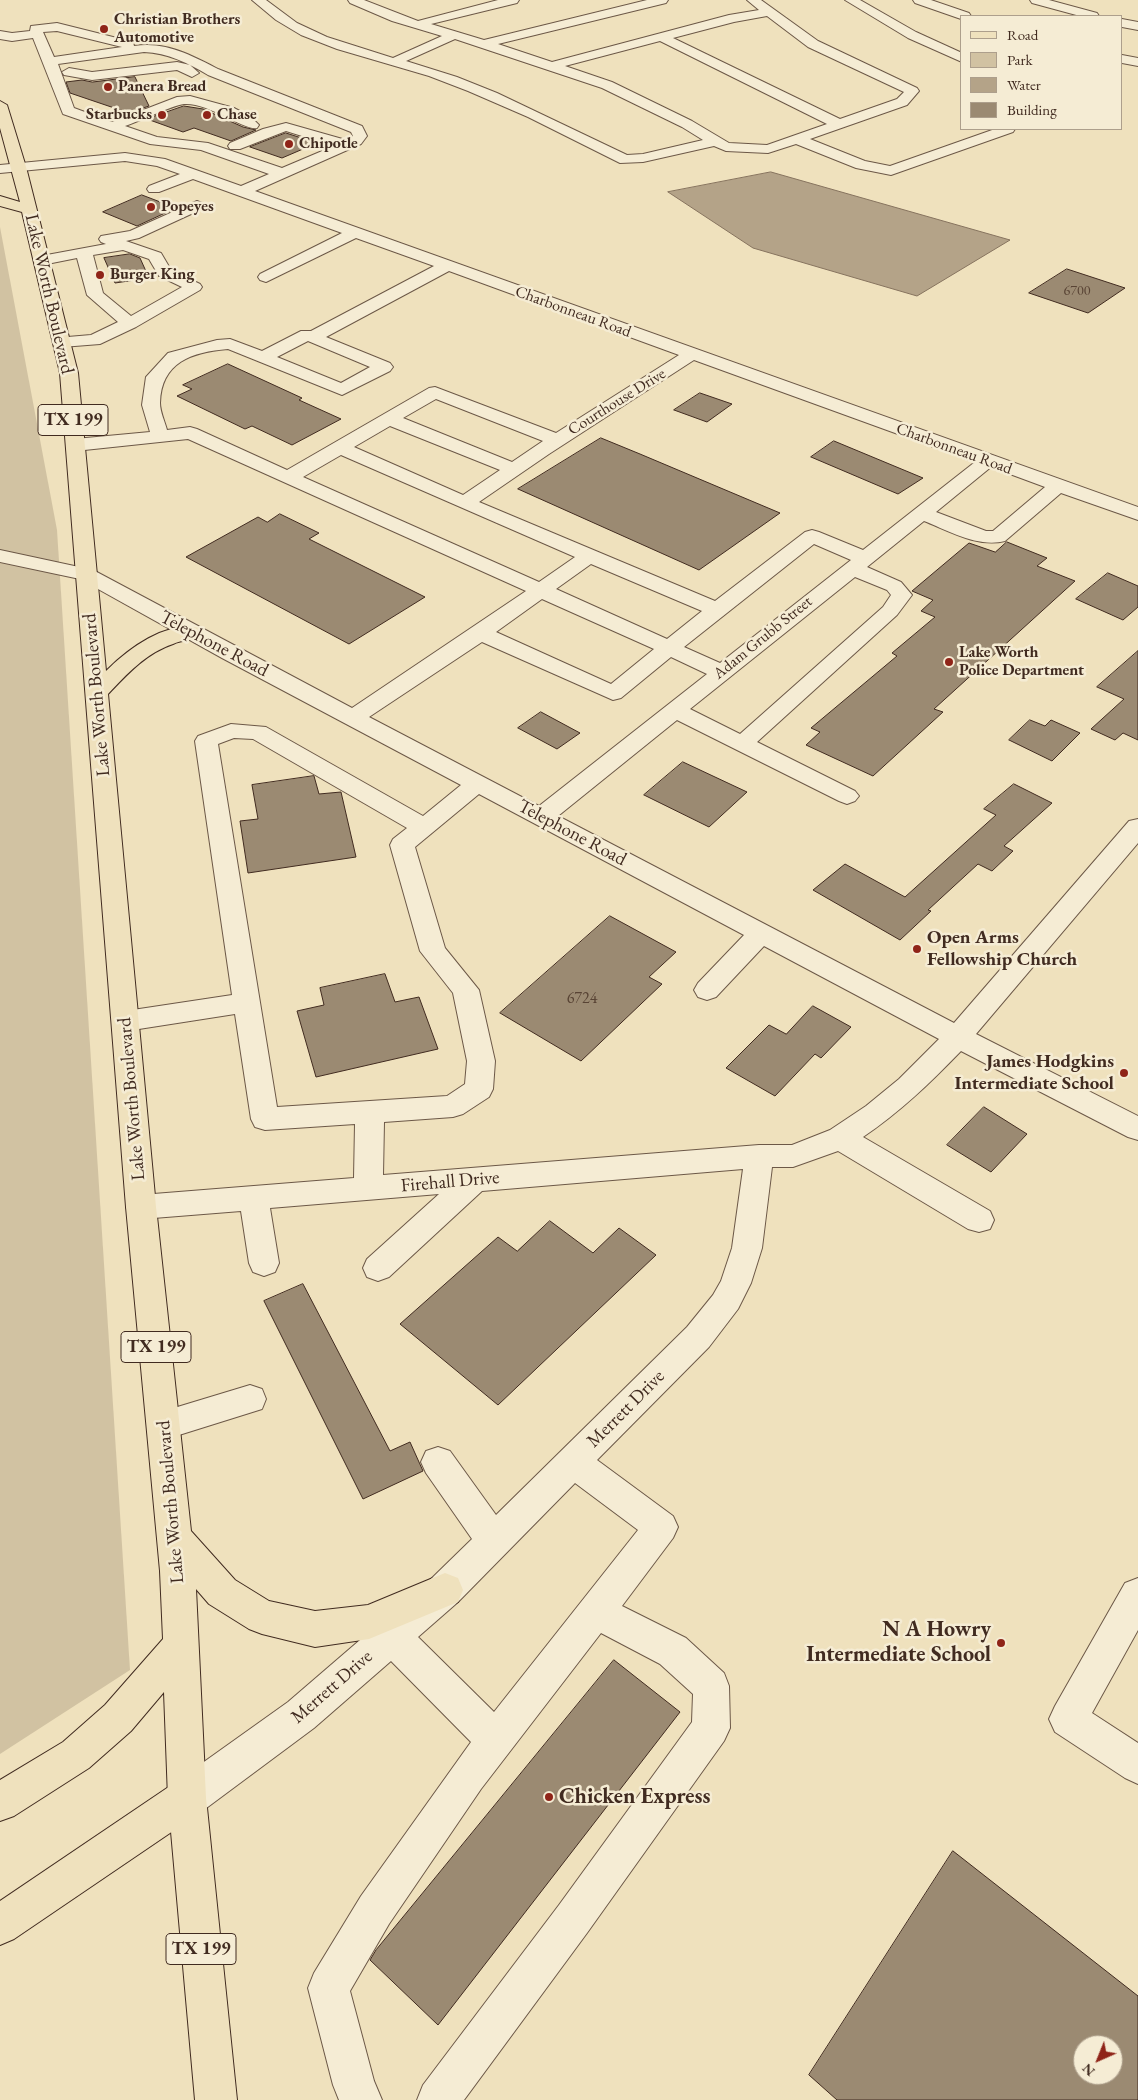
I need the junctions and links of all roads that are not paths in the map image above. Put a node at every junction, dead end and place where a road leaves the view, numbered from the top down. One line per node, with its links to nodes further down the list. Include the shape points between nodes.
1 (258, 0): 25 (street, via 304,31 331,43)
2 (513, 0): 13 (street)
3 (662, 0): 19 (street)
4 (756, 0): 9 (street)
5 (851, 0): 21 (street, via 912,35)
6 (919, 0): 10 (street)
7 (1036, 0): 11 (street)
8 (364, 2): 13 (street)
9 (770, 12): 17 (street, via 732,18); 34 (street, via 813,44 912,91 902,102)
10 (962, 15)
11 (1089, 15)
12 (1123, 23): 14 (street)
13 (418, 25): 16 (street)
14 (1138, 26)
15 (37, 34): 18 (street); 20 (street, via 34,29 57,28); 24 (street)
16 (454, 35): 19 (street); 25 (street)
17 (661, 37): 27 (street); 34 (street)
18 (4, 38)
19 (484, 44): 27 (street)
20 (144, 48): 22 (street, via 161,49); 24 (street)
21 (960, 57)
22 (184, 58): 28 (street); 29 (street)
23 (1123, 59): 26 (street)
24 (50, 61): 29 (street)
25 (394, 62): 39 (street, via 503,99 625,160)
26 (1138, 62)
27 (551, 66): 39 (street, via 607,85)
28 (213, 72): 29 (street, via 192,80 186,68 177,66 92,76); 31 (street)
29 (63, 73): 33 (street, via 68,111)
30 (0, 105): 41 (main road, Lake Worth Boulevard / TX 199)
31 (296, 106): 35 (street); 42 (street, via 357,129 360,136)
32 (106, 111): 33 (street)
33 (88, 118): 36 (street)
34 (838, 124): 38 (street)
35 (252, 125): 36 (street, via 244,118 193,100 182,100); 40 (street)
36 (113, 126): 40 (street, via 155,141 202,146)
37 (1005, 130): 38 (street, via 891,172 862,165)
38 (797, 139): 39 (street, via 768,149 726,147)
39 (716, 141)
40 (222, 142): 42 (street, via 286,128); 45 (street)
41 (5, 144): 43 (main road, Lake Worth Boulevard / TX 199)
42 (347, 145): 45 (street)
43 (20, 167): 44 (street, Charbonneau Road); 46 (street, Charbonneau Road, via 124,158 160,162); 51 (main road, Lake Worth Boulevard / TX 199)
44 (0, 169)
45 (282, 173): 48 (street)
46 (193, 174): 47 (street); 48 (street, Charbonneau Road)
47 (154, 189)
48 (242, 191): 52 (street, Charbonneau Road)
49 (0, 201): 51 (main road)
50 (197, 206): 53 (street, via 134,235)
51 (29, 209): 55 (main road, Lake Worth Boulevard / TX 199)
52 (355, 232): 56 (street, Charbonneau Road); 57 (street)
53 (95, 239)
54 (84, 252): 55 (street); 59 (street, via 96,295); 60 (street, via 124,245 155,256 160,279 194,288)
55 (42, 260): 62 (main road, Lake Worth Boulevard / TX 199)
56 (447, 266): 61 (street); 64 (street, Charbonneau Road)
57 (266, 277)
58 (125, 301): 59 (street)
59 (105, 303): 60 (street)
60 (130, 323): 62 (street, via 94,340)
61 (310, 336): 63 (street, via 248,337); 65 (street); 65 (street, via 384,367 342,390)
62 (62, 342): 68 (main road, Lake Worth Boulevard / TX 199, via 69,372)
63 (230, 344): 65 (street); 67 (street, via 174,357 155,377 151,405)
64 (692, 354): 69 (street, Courthouse Drive); 71 (street, Charbonneau Road)
65 (264, 357)
66 (389, 419): 69 (street, via 435,392); 70 (street); 72 (street)
67 (160, 436): 68 (street); 73 (street, via 190,433)
68 (75, 445): 81 (main road, Lake Worth Boulevard / TX 199)
69 (550, 445): 72 (street, Courthouse Drive)
70 (340, 448): 73 (street); 75 (street)
71 (987, 460): 74 (street, Charbonneau Road); 76 (street, Adam Grubb Street)
72 (513, 469): 75 (street, Courthouse Drive)
73 (288, 477): 82 (street)
74 (1058, 486): 76 (street, via 998,536 984,537); 77 (street, Charbonneau Road)
75 (465, 503): 79 (street)
76 (920, 513): 80 (street, Adam Grubb Street)
77 (1138, 514)
78 (0, 556): 81 (street, Telephone Road)
79 (588, 556): 82 (street); 83 (street)
80 (858, 563): 83 (street, via 812,536); 87 (street, Adam Grubb Street); 91 (street, via 894,586 902,596 890,611)
81 (86, 574): 84 (street, Telephone Road); 88 (main road, Lake Worth Boulevard / TX 199)
82 (540, 590): 85 (street); 86 (street)
83 (717, 610): 86 (street)
84 (192, 633): 88 (main road, via 165,639 143,651 124,664); 90 (street, Telephone Road)
85 (481, 633): 86 (street, via 613,693); 90 (street)
86 (669, 648): 87 (street)
87 (721, 672): 89 (street, Adam Grubb Street)
88 (97, 692): 100 (main road, Lake Worth Boulevard / TX 199)
89 (674, 710): 91 (street); 94 (street, Adam Grubb Street)
90 (353, 718): 92 (street, Telephone Road)
91 (742, 744): 93 (street)
92 (478, 784): 94 (street, Telephone Road); 96 (street)
93 (847, 796)
94 (541, 817): 97 (street, Telephone Road)
95 (1138, 826): 101 (street)
96 (424, 827): 99 (street, via 258,732 231,730 206,741); 102 (street, via 402,845 433,951 466,990 480,1061 479,1089 453,1106)
97 (761, 933): 98 (street); 101 (street, Telephone Road)
98 (707, 990)
99 (247, 1002): 100 (street); 102 (street, via 265,1119)
100 (126, 1021): 109 (main road, Lake Worth Boulevard / TX 199)
101 (958, 1037): 103 (street, Telephone Road); 104 (street, via 909,1087)
102 (370, 1112): 107 (street)
103 (1138, 1129)
104 (840, 1138): 105 (street, via 793,1156); 110 (street)
105 (759, 1156): 106 (street, Firehall Drive); 116 (street, Merrett Drive, via 747,1250 726,1300 698,1336)
106 (474, 1180): 107 (street, Firehall Drive); 112 (street)
107 (368, 1188): 108 (street, Firehall Drive)
108 (254, 1198): 109 (street, Firehall Drive); 111 (street)
109 (141, 1207): 114 (main road, Lake Worth Boulevard / TX 199)
110 (979, 1220)
111 (264, 1263)
112 (378, 1268)
113 (250, 1399): 114 (street)
114 (163, 1425): 117 (main road, Lake Worth Boulevard / TX 199)
115 (438, 1462): 118 (street)
116 (573, 1462): 118 (street, Merrett Drive); 121 (street, via 661,1527)
117 (176, 1538): 119 (main road, via 222,1592 262,1617 315,1629 370,1622); 123 (main road, Lake Worth Boulevard / TX 199)
118 (494, 1541): 119 (street, Merrett Drive)
119 (445, 1590): 122 (street, Merrett Drive)
120 (1138, 1595): 125 (street, via 1068,1720)
121 (596, 1611): 124 (street); 131 (street, via 673,1651 711,1686 711,1728)
122 (391, 1636): 124 (street); 126 (street, Merrett Drive, via 301,1715)
123 (181, 1645): 126 (main road, Lake Worth Boulevard / TX 199); 127 (main road, via 118,1718 76,1755)
124 (496, 1741): 130 (street, via 375,1910 330,1988 354,2085)
125 (1138, 1765)
126 (186, 1798): 128 (main road, Merrett Drive); 129 (main road, Lake Worth Boulevard / TX 199)
127 (0, 1802)
128 (0, 1925)
129 (216, 2100)
130 (361, 2100)
131 (438, 2100)

